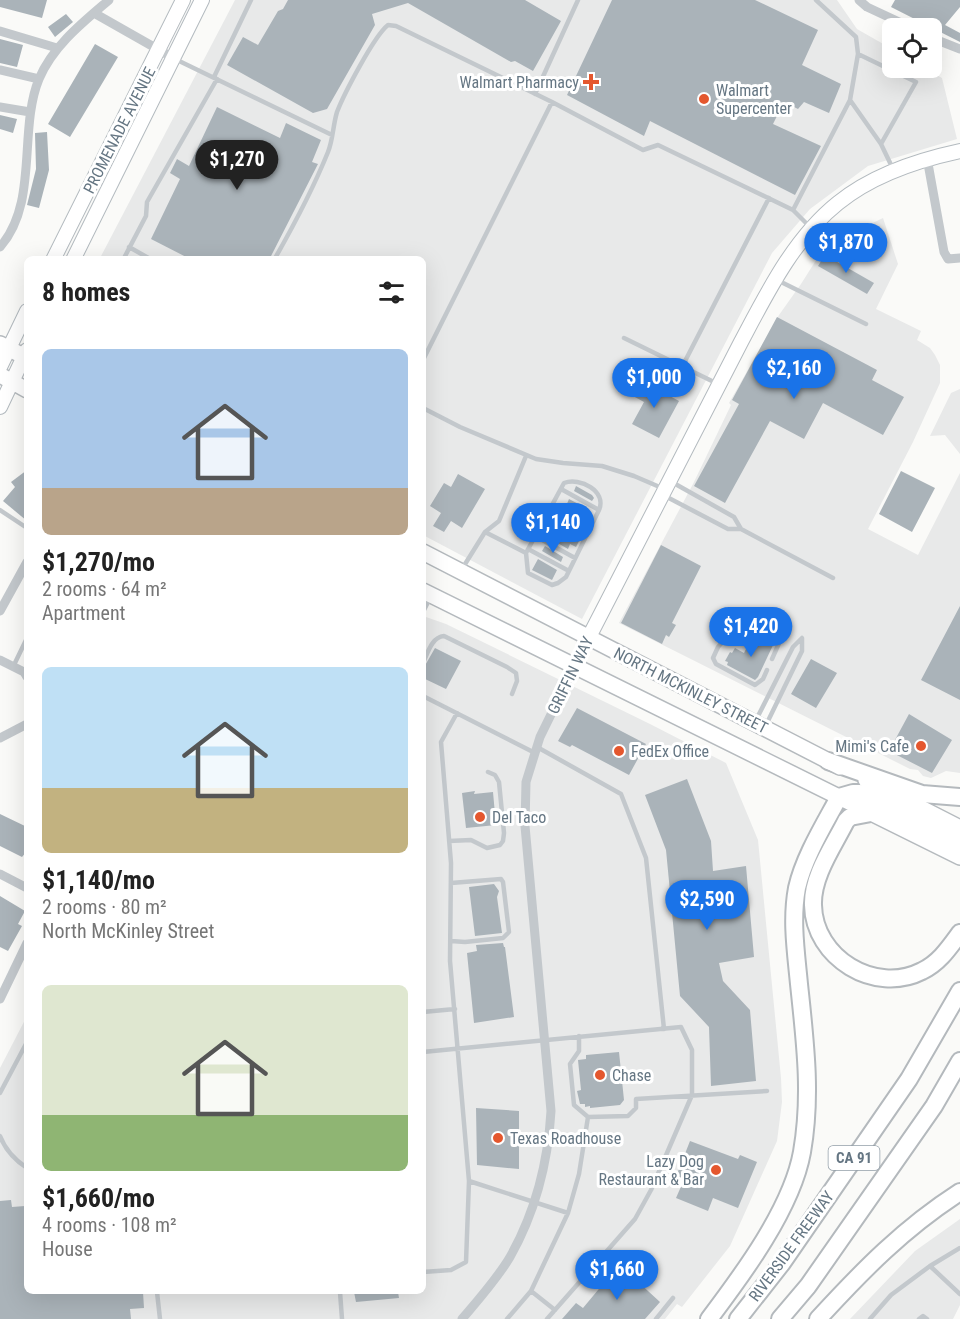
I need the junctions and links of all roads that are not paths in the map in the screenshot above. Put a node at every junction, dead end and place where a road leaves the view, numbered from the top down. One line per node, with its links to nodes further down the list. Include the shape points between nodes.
1 (109, 0): 8 (street)
2 (183, 0): 14 (main road, PROMENADE AVENUE)
3 (202, 0): 16 (main road, PROMENADE AVENUE)
4 (251, 0): 18 (lane)
5 (578, 0): 20 (lane)
6 (816, 0): 15 (lane, via 856,37)
7 (859, 0): 9 (street)
8 (94, 13): 12 (street); 14 (street)
9 (891, 18)
10 (0, 31): 12 (street)
11 (942, 42): 13 (street)
12 (57, 48): 19 (street)
13 (960, 49)
14 (159, 51): 16 (street); 35 (main road, PROMENADE AVENUE)
15 (858, 54): 21 (lane); 26 (lane, via 916,82)
16 (175, 58): 18 (lane); 36 (main road, PROMENADE AVENUE)
17 (0, 70): 19 (street)
18 (215, 78): 25 (lane); 34 (lane, via 147,202 146,216)
19 (39, 79): 24 (street)
20 (535, 94): 22 (lane); 25 (lane, via 388,25 368,52 338,112)
21 (850, 100): 26 (lane); 31 (lane)
22 (552, 102): 30 (lane, via 643,150 658,145); 47 (lane)
23 (0, 106): 24 (street)
24 (30, 112): 33 (street, via 27,168 17,217)
25 (332, 135): 39 (lane, via 316,180)
26 (881, 144): 29 (lane)
27 (960, 151): 28 (main road, GRIFFIN WAY)
28 (927, 158): 29 (main road, GRIFFIN WAY); 40 (street, via 944,252 948,259)
29 (894, 171): 32 (main road, GRIFFIN WAY, via 838,202)
30 (769, 198): 31 (lane); 49 (lane)
31 (793, 210): 32 (lane)
32 (812, 229): 41 (main road, GRIFFIN WAY)
33 (0, 247)
34 (129, 247): 37 (lane); 38 (lane)
35 (55, 256)
36 (76, 256)
37 (125, 256)
38 (145, 256)
39 (276, 256)
40 (960, 258)
41 (776, 279): 43 (lane); 52 (main road, GRIFFIN WAY)
42 (24, 316): 45 (main road)
43 (866, 324)
44 (624, 338): 49 (lane)
45 (4, 347): 46 (main road); 50 (main road)
46 (24, 354)
47 (426, 354)
48 (24, 357): 51 (main road)
49 (682, 366): 52 (lane)
50 (0, 367)
51 (6, 378): 53 (main road); 54 (main road)
52 (719, 385): 57 (main road, GRIFFIN WAY)
53 (24, 388)
54 (0, 407)
55 (426, 410): 56 (lane)
56 (526, 456): 57 (lane, via 602,466); 65 (lane, via 499,521)
57 (665, 488): 64 (lane, via 728,529); 64 (lane, via 734,517); 78 (main road, GRIFFIN WAY)
58 (561, 489): 59 (lane); 61 (lane); 61 (lane, via 570,481 596,490 602,504)
59 (553, 504): 62 (lane); 66 (lane)
60 (0, 510): 63 (lane)
61 (600, 510): 62 (lane)
62 (592, 525): 69 (lane)
63 (24, 526)
64 (741, 529): 73 (lane)
65 (485, 532): 67 (lane); 71 (lane)
66 (535, 536): 67 (lane); 69 (lane)
67 (527, 551): 72 (lane); 72 (lane, via 528,573 552,585)
68 (426, 554): 71 (main road, NORTH MCKINLEY STREET)
69 (575, 558): 72 (lane)
70 (24, 568): 75 (street)
71 (460, 571): 78 (main road, NORTH MCKINLEY STREET)
72 (569, 571)
73 (833, 578)
74 (427, 593): 83 (main road, NORTH MCKINLEY STREET)
75 (0, 612)
76 (788, 623): 81 (lane)
77 (729, 635): 85 (lane, via 713,658 716,664 755,685)
78 (589, 637): 83 (street, GRIFFIN WAY); 90 (main road, NORTH MCKINLEY STREET)
79 (24, 644): 84 (lane)
80 (426, 657): 87 (lane, via 435,640 444,636 516,673 518,681)
81 (772, 659)
82 (0, 660): 84 (street)
83 (574, 666): 93 (street, GRIFFIN WAY); 96 (main road, NORTH MCKINLEY STREET)
84 (13, 667): 86 (street)
85 (767, 670)
86 (24, 672)
87 (512, 694)
88 (426, 698): 89 (lane)
89 (456, 713): 93 (lane); 100 (lane, via 441,742)
90 (759, 725): 90 (lane, via 802,651 802,639 793,647); 94 (main road, NORTH MCKINLEY STREET)
91 (24, 726): 92 (street)
92 (0, 738)
93 (536, 750): 113 (lane, via 621,794 646,858); 115 (street, GRIFFIN WAY, via 526,782 525,826)
94 (828, 761): 97 (highway, via 922,794); 99 (main road, NORTH MCKINLEY STREET)
95 (488, 772): 100 (lane, via 499,782 503,841 487,848 471,840)
96 (839, 797): 98 (main road, NORTH MCKINLEY STREET); 101 (highway, via 853,793 868,796); 145 (highway, via 802,871 795,900 808,1101 799,1165 770,1229)
97 (960, 797)
98 (871, 813): 102 (main road, NORTH MCKINLEY STREET); 106 (highway, via 846,821 818,876 813,906 815,922 832,953 860,974 902,978 935,963)
99 (960, 828)
100 (449, 841): 104 (lane)
101 (960, 842)
102 (960, 857)
103 (0, 874): 105 (street)
104 (451, 883): 107 (lane); 107 (lane, via 501,879 509,932 503,938)
105 (24, 886)
106 (960, 933)
107 (451, 941): 111 (lane)
108 (24, 949): 110 (street)
109 (960, 990): 146 (highway, RIVERSIDE FREEWAY / CA 91, via 902,1089 782,1263)
110 (0, 999)
111 (455, 1009): 112 (lane); 117 (lane)
112 (426, 1012)
113 (664, 1029): 114 (lane); 122 (lane, via 681,1027 692,1050)
114 (579, 1036): 115 (lane); 123 (lane, via 579,1052 570,1064 574,1105)
115 (546, 1039): 117 (lane); 128 (street, GRIFFIN WAY, via 551,1111 549,1143)
116 (24, 1047): 121 (lane)
117 (458, 1048): 118 (lane); 126 (lane)
118 (426, 1052)
119 (960, 1061): 147 (highway, RIVERSIDE FREEWAY / CA 91, via 928,1115 808,1286)
120 (767, 1090): 122 (lane)
121 (0, 1093)
122 (692, 1095): 123 (lane, via 636,1099 636,1108 628,1116); 138 (lane, via 635,1219)
123 (588, 1117): 129 (lane)
124 (0, 1136): 125 (lane)
125 (24, 1165)
126 (469, 1181): 128 (lane); 132 (lane, via 466,1263 452,1270)
127 (960, 1192): 148 (highway, via 900,1236)
128 (536, 1202): 129 (lane); 141 (street, GRIFFIN WAY, via 510,1257)
129 (568, 1213): 133 (lane)
130 (960, 1248): 131 (lane)
131 (930, 1266): 136 (lane); 149 (lane, via 891,1295)
132 (426, 1272)
133 (531, 1291): 138 (lane); 142 (lane)
134 (157, 1294): 139 (lane)
135 (340, 1294): 140 (lane)
136 (960, 1294)
137 (673, 1298): 144 (lane)
138 (555, 1310): 143 (lane)
139 (160, 1319)
140 (342, 1319)
141 (462, 1319)
142 (507, 1319)
143 (547, 1319)
144 (656, 1319)
145 (709, 1319)
146 (738, 1319)
147 (780, 1319)
148 (818, 1319)
149 (870, 1319)

